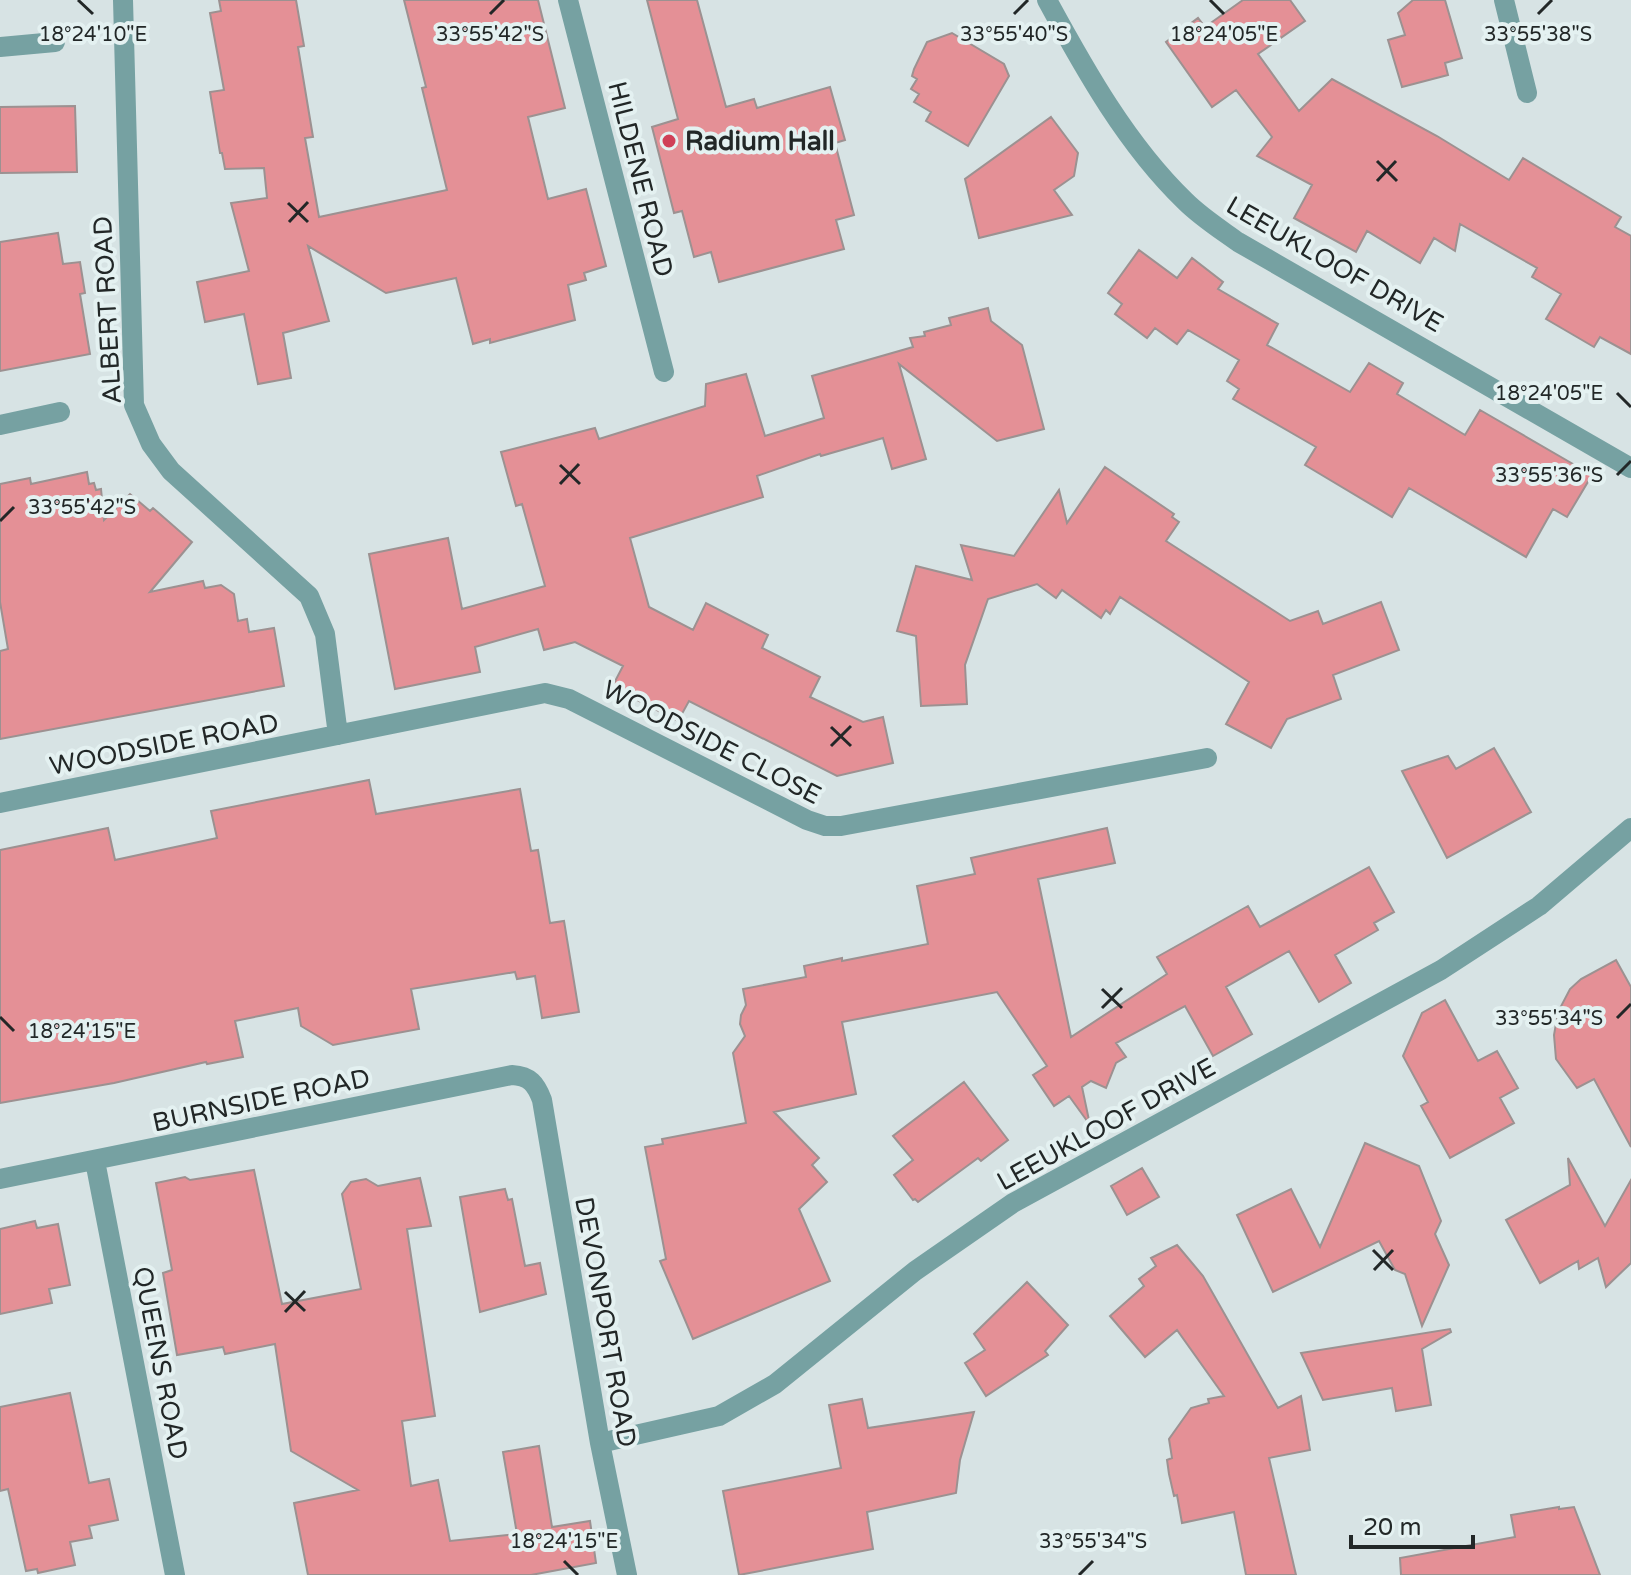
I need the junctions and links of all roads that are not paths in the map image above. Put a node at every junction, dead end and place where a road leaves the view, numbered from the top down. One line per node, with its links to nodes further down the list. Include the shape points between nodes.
1 (123, 0): 12 (street, ALBERT ROAD, via 134,405 151,444 171,471 309,596 325,634)
2 (568, 0): 8 (street, HILDENE ROAD)
3 (1047, 0): 11 (street, LEEUKLOOF DRIVE, via 1127,131 1165,180 1210,222)
4 (1504, 0): 7 (street)
5 (55, 42): 6 (street)
6 (0, 47)
7 (1527, 93)
8 (664, 372)
9 (60, 412): 10 (street)
10 (0, 425)
11 (1631, 468)
12 (338, 735): 13 (street, WOODSIDE CLOSE, via 528,695 556,694 825,826); 14 (street, WOODSIDE ROAD)
13 (1207, 758)
14 (0, 803)
15 (1631, 828): 19 (street, LEEUKLOOF DRIVE, via 1539,906 1441,970 1013,1203 915,1271 775,1384 719,1416)
16 (532, 1080): 17 (street, BURNSIDE ROAD, via 512,1075); 19 (street, DEVONPORT ROAD, via 542,1100)
17 (95, 1161): 18 (street, BURNSIDE ROAD); 20 (street, QUEENS ROAD)
18 (0, 1179)
19 (600, 1443): 21 (street, DEVONPORT ROAD)
20 (175, 1575)
21 (627, 1575)

